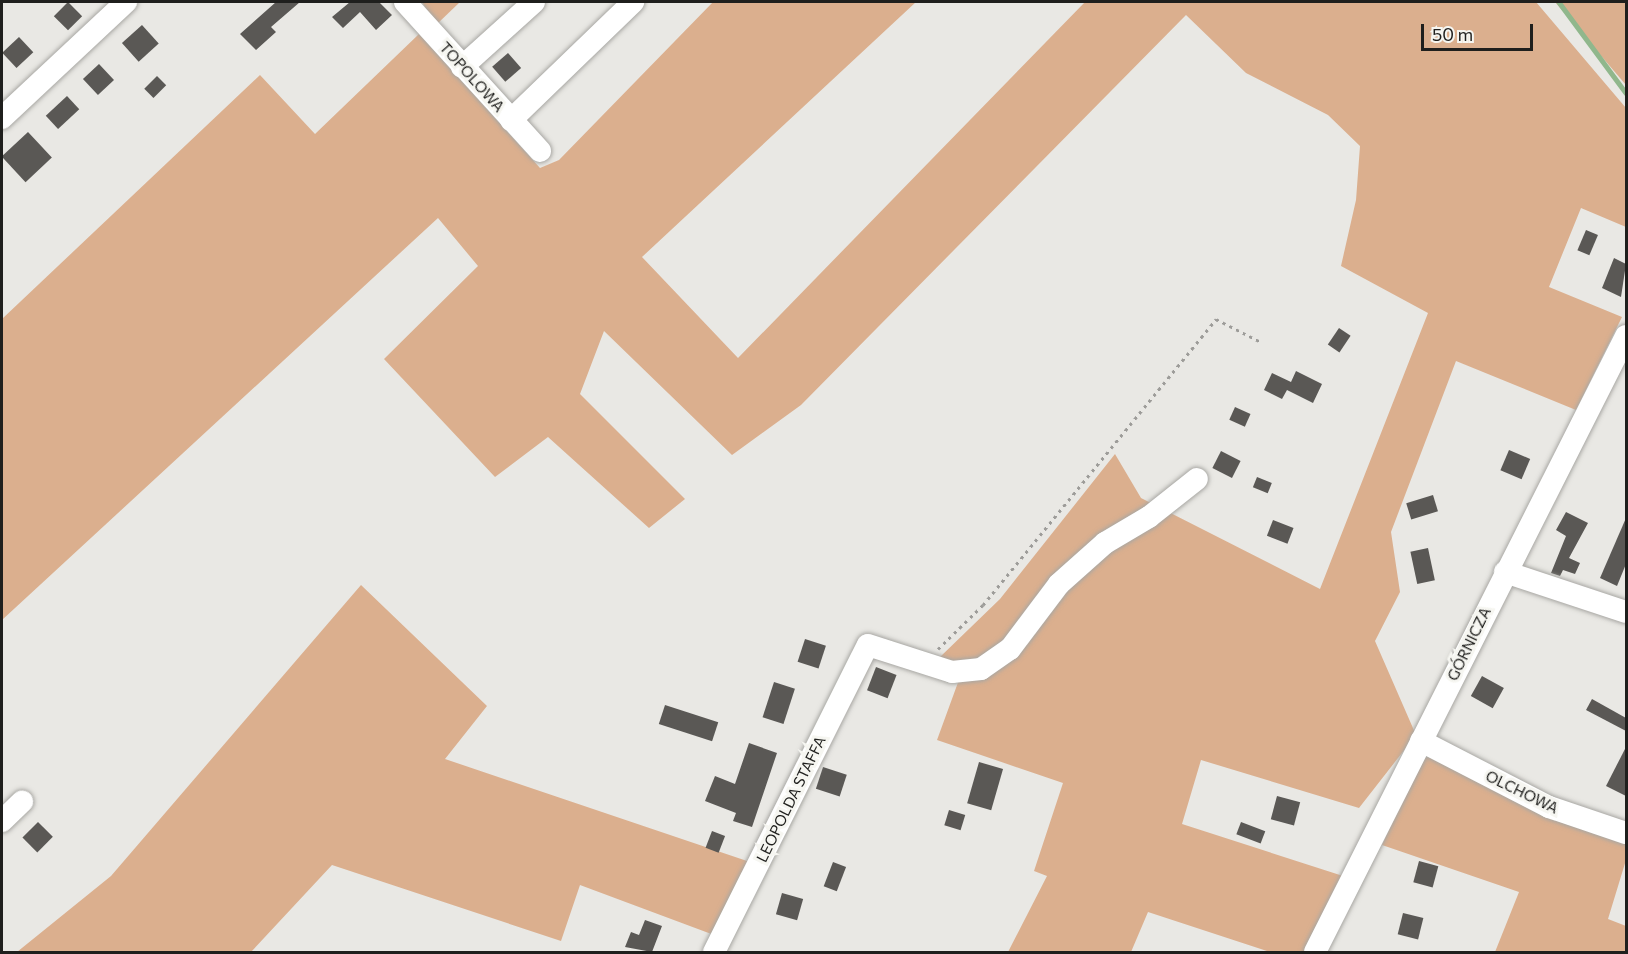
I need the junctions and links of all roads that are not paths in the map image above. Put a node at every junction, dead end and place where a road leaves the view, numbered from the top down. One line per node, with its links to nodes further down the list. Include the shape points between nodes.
1 (126, 2): 6 (street)
2 (405, 2): 5 (street, TOPOLOWA)
3 (534, 2): 5 (street)
4 (633, 2): 7 (street)
5 (462, 67): 7 (street, TOPOLOWA)
6 (2, 118)
7 (511, 120): 8 (street, TOPOLOWA)
8 (540, 151)
9 (1626, 336): 11 (street, GÓRNICZA)
10 (1197, 479): 17 (street, LEOPOLDA STAFFA, via 1149,517 1105,543 1059,584 1010,649 981,669 952,672 868,645)
11 (1505, 572): 12 (street); 13 (street, GÓRNICZA)
12 (1626, 612)
13 (1421, 741): 16 (street, OLCHOWA, via 1549,807); 18 (street, GÓRNICZA)
14 (22, 802): 15 (street)
15 (2, 821)
16 (1626, 833)
17 (714, 952)
18 (1315, 952)

